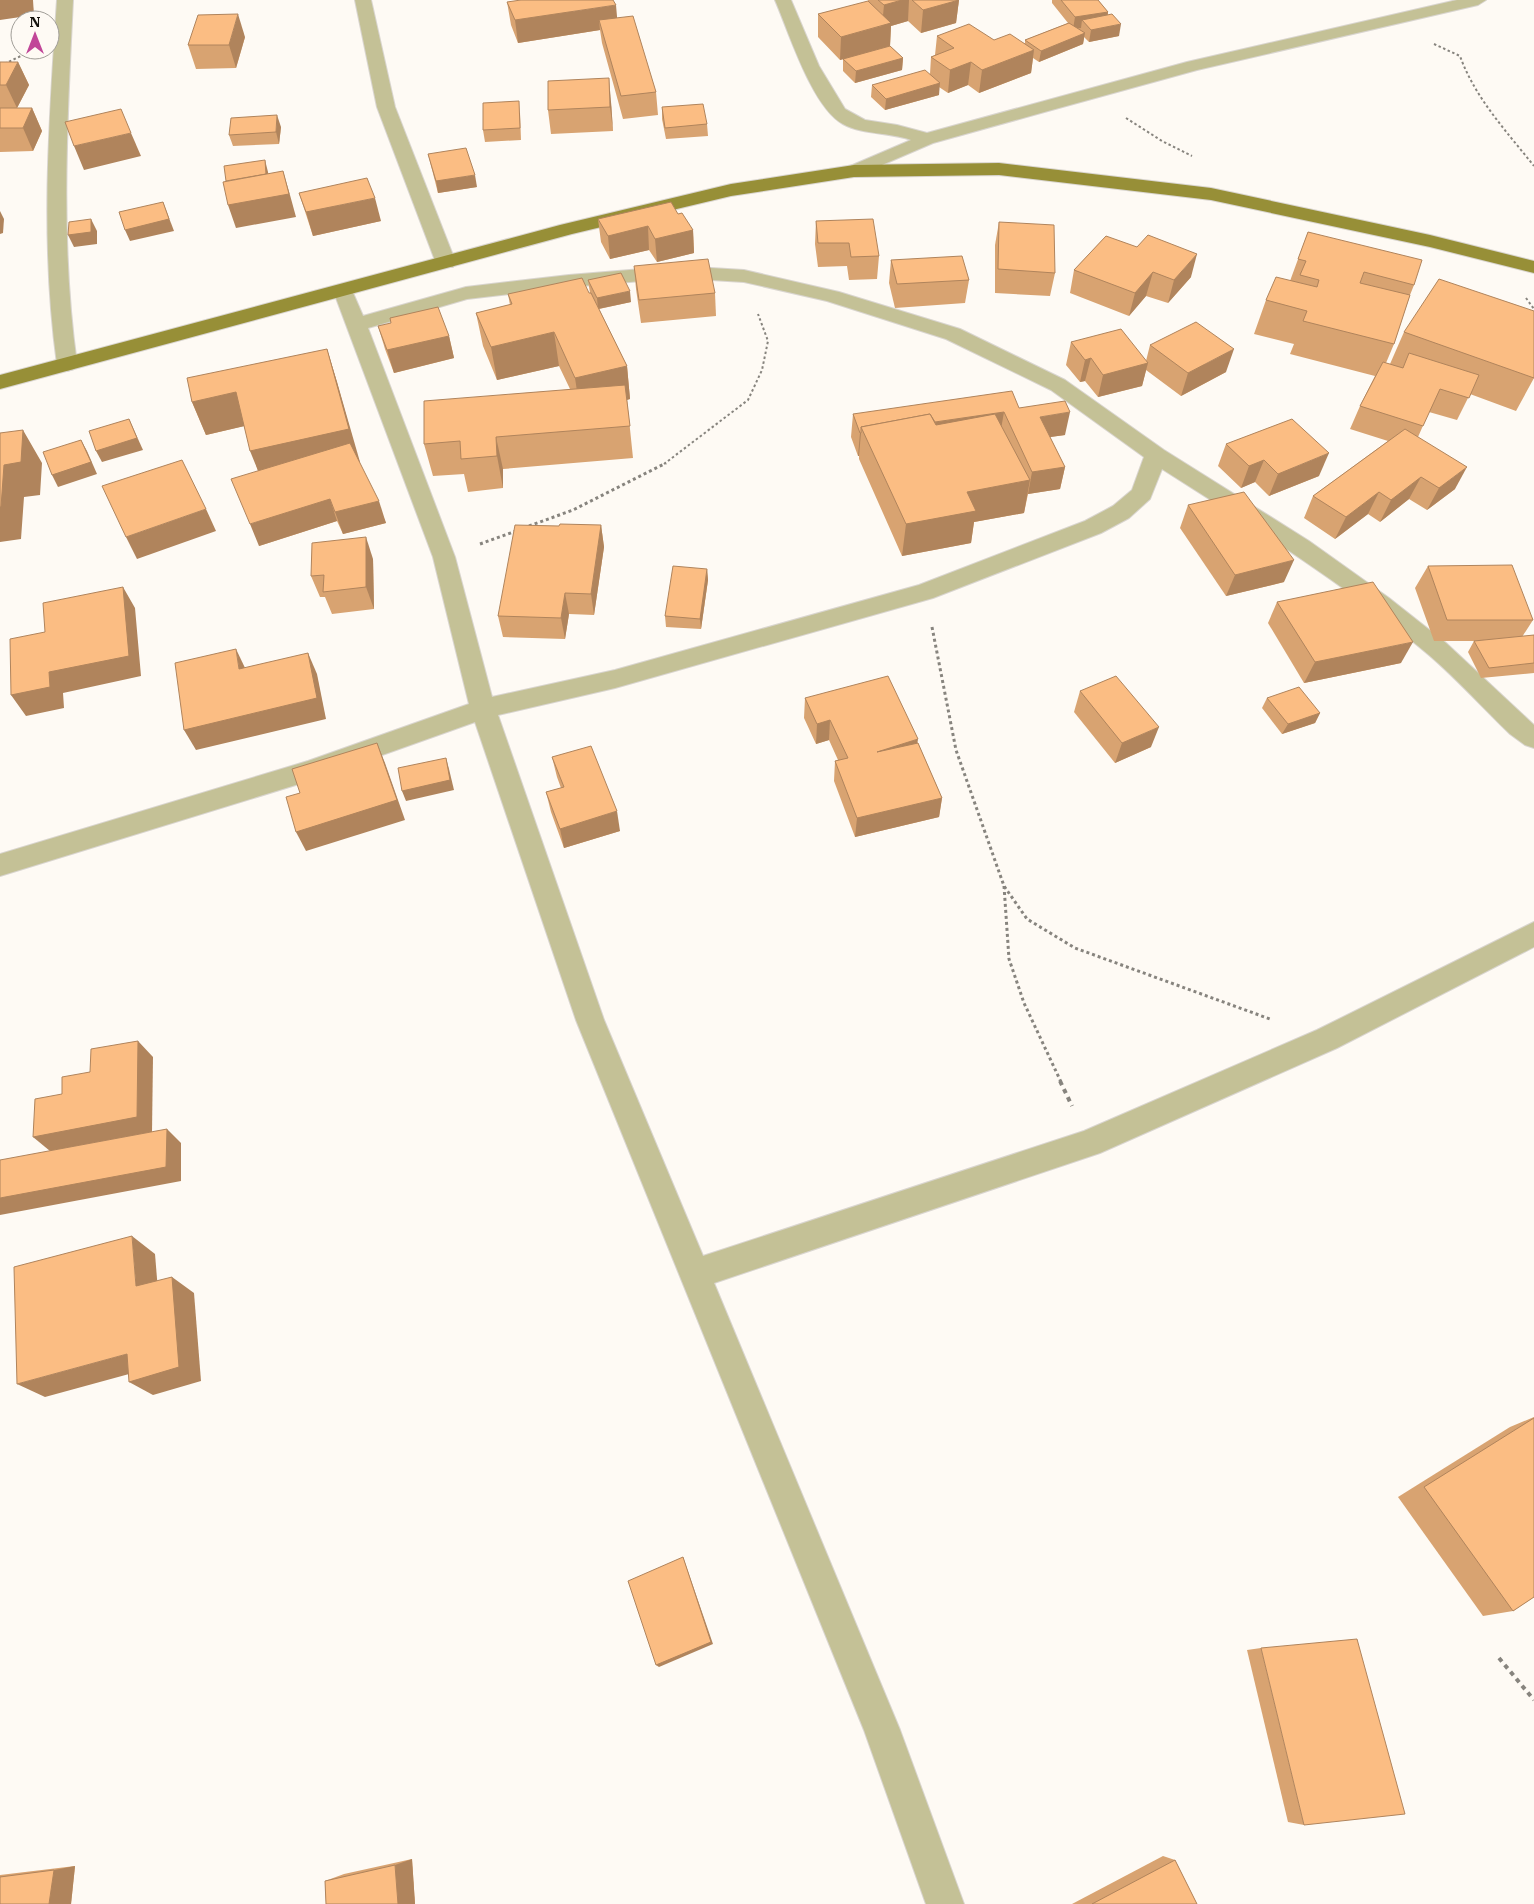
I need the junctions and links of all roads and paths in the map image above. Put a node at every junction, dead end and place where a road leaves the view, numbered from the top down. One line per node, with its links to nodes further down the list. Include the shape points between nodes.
1 (65, 0): 17 (street, via 57,145 59,307)
2 (364, 0): 12 (street, via 386,107)
3 (783, 0): 9 (street, via 819,86 846,120)
4 (1478, 0): 5 (street)
5 (1426, 5): 9 (street)
6 (1428, 43): 10 (path, via 1460,56 1467,76)
7 (13, 60): 8 (path)
8 (0, 66)
9 (927, 139): 11 (street)
10 (1534, 166)
11 (854, 171): 12 (main road, via 731,190 567,229); 13 (main road, via 1000,169 1211,194)
12 (446, 263): 15 (main road)
13 (1534, 267)
14 (744, 276): 16 (street, via 678,272 466,292); 19 (street, via 832,296 953,334 1058,385); 20 (path, via 768,341 762,370 748,400 662,466 573,510)
15 (344, 290): 16 (street); 17 (main road)
16 (356, 325): 22 (street)
17 (67, 364): 18 (main road)
18 (0, 382)
19 (1156, 455): 23 (street, via 1142,494 1121,512 1093,527); 25 (street, via 1243,508 1381,604 1438,649)
20 (527, 527)
21 (518, 530): 22 (path)
22 (444, 557): 24 (street)
23 (925, 592): 24 (street, via 615,679); 27 (path, via 956,750)
24 (483, 709): 26 (street, via 312,770); 31 (street, via 590,1020)
25 (1534, 738)
26 (0, 865)
27 (1004, 886): 29 (path, via 1027,919 1075,948); 30 (path, via 1009,959 1024,1003)
28 (1534, 934): 29 (street)
29 (1327, 1040): 30 (street)
30 (1089, 1143): 31 (street)
31 (696, 1274): 34 (street, via 882,1730)
32 (1499, 1658): 33 (path)
33 (1534, 1700)
34 (944, 1904)

